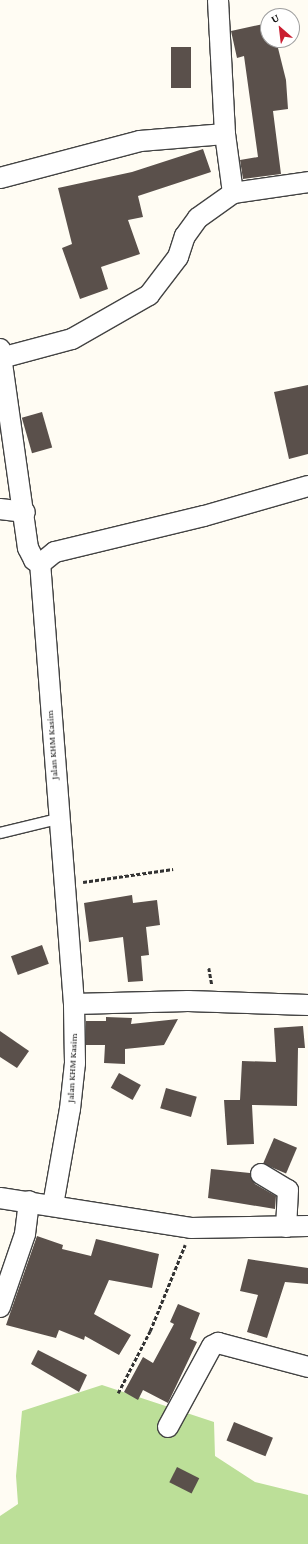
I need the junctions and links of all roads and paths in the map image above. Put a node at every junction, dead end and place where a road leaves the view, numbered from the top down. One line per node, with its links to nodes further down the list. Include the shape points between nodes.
1 (218, 0): 2 (street)
2 (225, 134): 3 (street, via 140,141); 5 (street)
3 (0, 178)
4 (308, 182): 5 (street)
5 (233, 193): 6 (street, via 198,218 184,236 178,257 149,294 72,339)
6 (1, 353): 9 (street)
7 (308, 486): 10 (street, via 96,542)
8 (0, 509): 9 (street)
9 (25, 512): 10 (street, via 29,552)
10 (48, 558): 11 (street, Jalan KHM Kasim)
11 (58, 819): 12 (lane); 14 (street, Jalan KHM Kasim)
12 (0, 833)
13 (173, 868): 14 (path)
14 (64, 885): 15 (street, Jalan KHM Kasim)
15 (74, 1004): 16 (street, via 204,1001); 20 (street, Jalan KHM Kasim, via 70,1109)
16 (308, 1005)
17 (261, 1174): 22 (street, via 288,1190)
18 (0, 1198): 19 (street)
19 (29, 1201): 20 (street); 24 (street, via 25,1234)
20 (53, 1205): 23 (street)
21 (308, 1226): 22 (street)
22 (286, 1227): 23 (street)
23 (191, 1228): 26 (path, via 150,1330)
24 (0, 1307)
25 (308, 1367): 27 (street, via 218,1343 207,1350)
26 (118, 1393)
27 (168, 1427)

